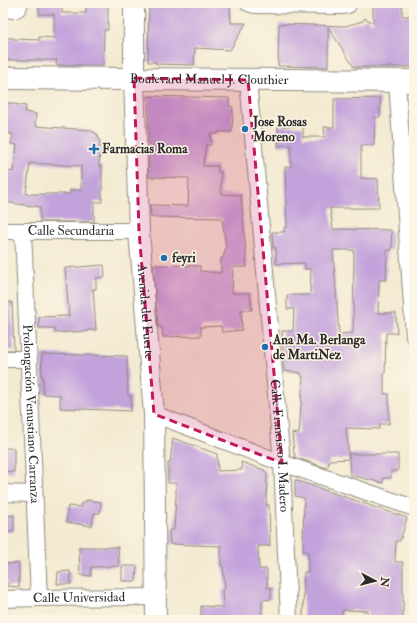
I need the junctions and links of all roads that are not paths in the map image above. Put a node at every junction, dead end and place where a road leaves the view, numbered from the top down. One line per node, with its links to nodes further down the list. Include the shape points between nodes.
1 (134, 3): 5 (street, Avenida del Fuerte)
2 (248, 3): 3 (street, via 343,6)
3 (348, 3)
4 (3, 78): 5 (main road, Boulevard Manuel J. Clouthier)
5 (134, 78): 6 (main road, Boulevard Manuel J. Clouthier); 10 (street, Avenida del Fuerte)
6 (248, 80): 7 (main road, Boulevard Manuel J. Clouthier); 15 (street, Calle Francisco I. Madero)
7 (405, 81): 11 (street)
8 (3, 231): 9 (street, Calle Secundaria)
9 (23, 231): 10 (street, Calle Secundaria); 13 (street, Prolongación Venustiano Carranza)
10 (139, 231): 14 (street, Avenida del Fuerte)
11 (414, 336)
12 (3, 359): 13 (street)
13 (29, 359): 17 (street, Prolongación Venustiano Carranza)
14 (154, 414): 15 (street); 19 (street, Avenida del Fuerte)
15 (282, 463): 18 (street); 23 (street, Calle Francisco I. Madero)
16 (3, 492): 17 (street)
17 (34, 494): 20 (street, Prolongación Venustiano Carranza)
18 (414, 508)
19 (156, 597): 20 (street, Calle Universidad); 22 (street, Avenida del Fuerte)
20 (38, 598): 21 (street, Calle Universidad)
21 (3, 599)
22 (156, 620)
23 (289, 620)

